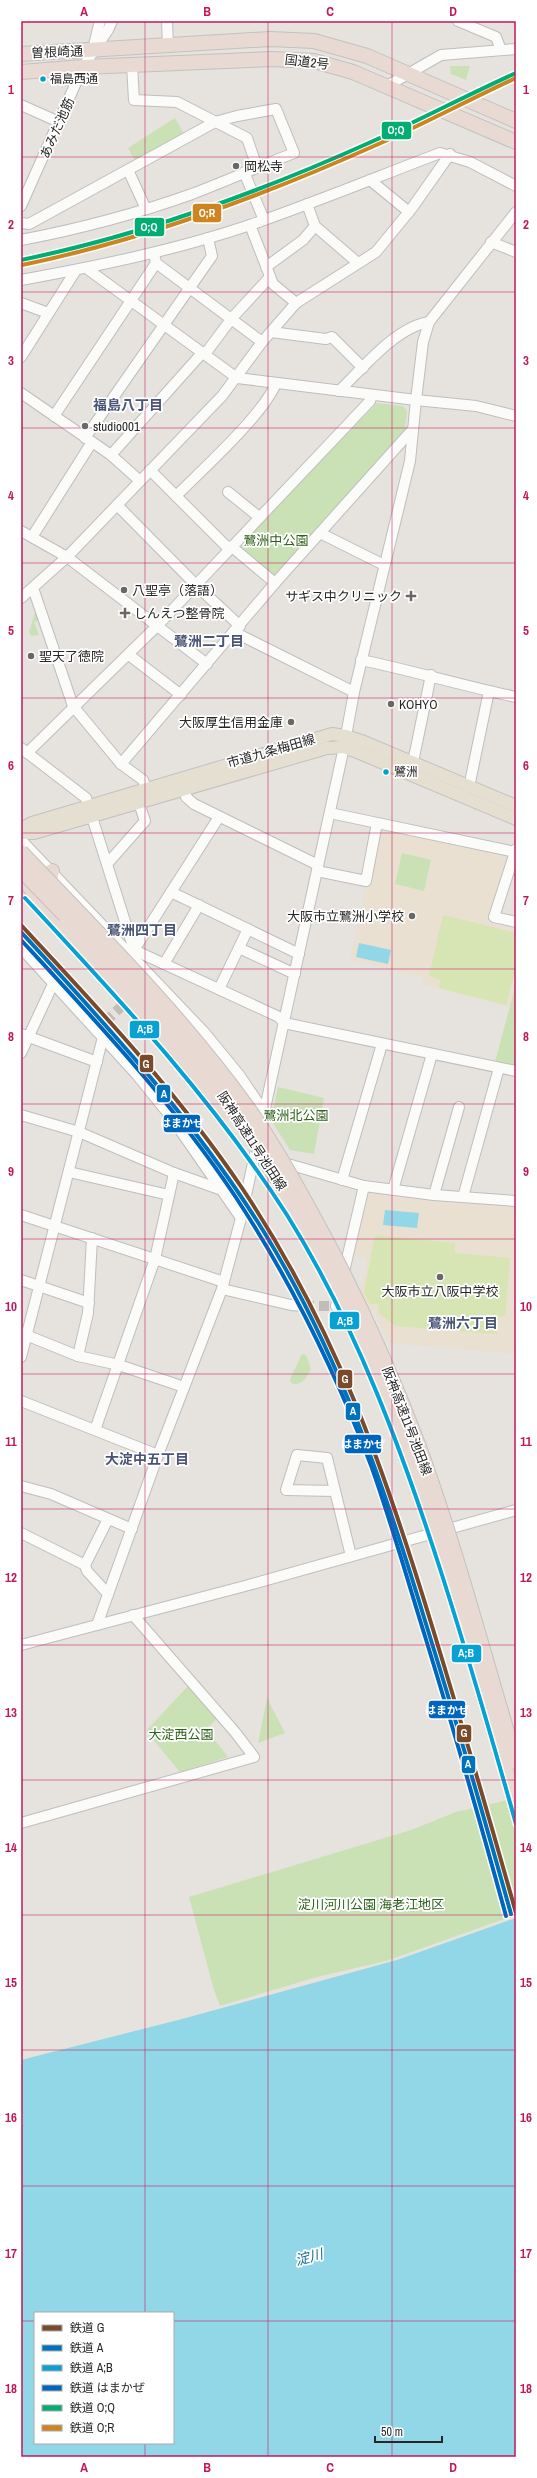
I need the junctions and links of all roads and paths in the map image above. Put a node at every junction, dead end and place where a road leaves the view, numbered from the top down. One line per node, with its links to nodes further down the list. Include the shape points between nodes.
1 (100, 21): 7 (street, あみだ池筋)
2 (112, 21): 7 (street, あみだ池筋)
3 (167, 21): 5 (street)
4 (458, 21): 8 (street, via 496,38)
5 (168, 46): 7 (highway, 国道2号); 13 (highway, 国道2号, via 270,39 314,41 348,49)
6 (516, 49): 8 (street)
7 (93, 50): 9 (highway, 曽根崎通); 11 (street, あみだ池筋)
8 (501, 50): 13 (street, via 441,55)
9 (21, 54)
10 (132, 65): 11 (highway, 国道2号); 14 (highway, 国道2号, via 300,59 343,68); 18 (street, via 134,100 177,102)
11 (83, 66): 12 (highway, 曽根崎通); 17 (street, あみだ池筋)
12 (21, 72)
13 (409, 74): 14 (street); 16 (highway, 国道2号)
14 (387, 86): 19 (highway, 国道2号)
15 (21, 105): 17 (street)
16 (516, 121)
17 (59, 122): 27 (street, あみだ池筋)
18 (215, 122): 21 (street, via 247,138); 21 (street, via 276,109 294,153); 22 (street)
19 (516, 142)
20 (450, 154): 24 (street, via 440,153); 25 (street); 29 (street)
21 (257, 167): 23 (street)
22 (128, 170): 28 (street); 32 (street, via 30,224)
23 (244, 172): 28 (street); 31 (street)
24 (370, 180): 26 (street); 29 (street)
25 (516, 186)
26 (307, 204): 31 (street); 34 (street)
27 (21, 205)
28 (146, 209): 36 (street, via 64,232)
29 (409, 212): 40 (street, via 376,252)
30 (516, 212): 37 (street)
31 (264, 220): 33 (street)
32 (21, 223)
33 (250, 225): 35 (street); 43 (street)
34 (315, 226): 40 (street); 43 (street)
35 (208, 238): 38 (street); 45 (street, via 212,256)
36 (21, 240)
37 (492, 242): 39 (street); 51 (street)
38 (154, 252): 41 (street); 42 (street)
39 (516, 252)
40 (358, 263): 48 (street)
41 (156, 264): 45 (street); 46 (street)
42 (81, 269): 44 (street); 46 (street); 49 (street)
43 (268, 272): 48 (street, via 272,284); 50 (street)
44 (21, 280)
45 (189, 288): 50 (street); 52 (street)
46 (131, 299): 52 (street); 64 (street)
47 (21, 303): 49 (street)
48 (296, 303): 53 (street)
49 (48, 313): 56 (street)
50 (232, 318): 54 (street); 55 (street)
51 (429, 322): 57 (street, via 417,324 403,331); 63 (street, via 423,342)
52 (165, 324): 55 (street); 67 (street)
53 (271, 332): 54 (street); 57 (street, via 326,339 332,337)
54 (262, 342): 58 (street)
55 (204, 353): 58 (street); 68 (street)
56 (21, 357)
57 (363, 368): 60 (street)
58 (237, 378): 59 (street); 69 (street)
59 (276, 383): 60 (street); 72 (street, via 273,393 247,423)
60 (339, 391): 62 (street)
61 (21, 393): 64 (street)
62 (372, 395): 63 (street); 74 (street, via 370,401)
63 (416, 400): 65 (street, via 476,406); 66 (street)
64 (54, 416): 67 (street)
65 (516, 416)
66 (412, 428): 76 (street); 80 (street, via 410,461)
67 (88, 440): 68 (street); 77 (street)
68 (111, 455): 70 (street)
69 (150, 470): 70 (street); 72 (street)
70 (140, 481): 73 (street)
71 (228, 492): 74 (street)
72 (176, 496): 78 (street, via 226,546)
73 (117, 505): 79 (street); 82 (street)
74 (259, 517): 78 (street)
75 (21, 531): 77 (street)
76 (320, 533): 80 (street); 81 (street)
77 (32, 537): 79 (street)
78 (232, 547): 81 (street); 82 (street)
79 (66, 557): 83 (street); 85 (street)
80 (384, 565): 88 (street)
81 (275, 583): 86 (street)
82 (196, 585): 85 (street); 86 (street)
83 (33, 588): 84 (street); 95 (street)
84 (21, 598)
85 (157, 626): 87 (street); 89 (street)
86 (237, 629): 89 (street); 92 (street)
87 (129, 655): 93 (street); 95 (street)
88 (362, 660): 90 (street); 92 (street)
89 (207, 664): 93 (street)
90 (431, 675): 91 (street); 98 (street)
91 (489, 691): 94 (street); 100 (street)
92 (354, 692): 96 (street)
93 (181, 695): 99 (street)
94 (516, 696)
95 (73, 706): 97 (street); 99 (street)
96 (345, 741): 98 (main road, 市道九条梅田線); 101 (main road, 市道九条梅田線, via 332,734 322,736); 102 (main road, 市道九条梅田線); 106 (street); 108 (main road, 市道九条梅田線)
97 (24, 750): 105 (street, via 86,798)
98 (413, 762): 100 (main road, 市道九条梅田線)
99 (121, 764): 101 (street, via 143,780)
100 (469, 787): 104 (main road, 市道九条梅田線)
101 (146, 788): 105 (main road, 市道九条梅田線)
102 (186, 788): 103 (main road, 市道九条梅田線); 107 (street, via 186,797)
103 (139, 802): 105 (main road, 市道九条梅田線); 115 (street, via 145,821)
104 (516, 806)
105 (90, 811): 110 (main road, 市道九条梅田線, via 32,823); 111 (main road, 市道九条梅田線, via 34,832); 115 (street)
106 (330, 813): 109 (street); 116 (street)
107 (219, 816): 116 (street); 120 (street)
108 (516, 819)
109 (377, 823): 113 (street); 116 (street, via 366,881)
110 (21, 829)
111 (21, 833)
112 (21, 840): 118 (street)
113 (515, 851): 122 (street, via 494,917)
114 (21, 852): 192 (highway, 阪神高速11号池田線, bridge, via 134,970 216,1065 276,1151 325,1237 374,1336 418,1446 457,1563)
115 (107, 864): 127 (street)
116 (318, 868): 128 (street)
117 (21, 870): 155 (highway, 阪神高速11号池田線, bridge, via 125,979 204,1071 247,1130)
118 (52, 871): 123 (highway, via 47,891); 127 (street)
119 (21, 877): 123 (highway)
120 (171, 892): 121 (street); 127 (street)
121 (199, 905): 124 (street); 129 (street)
122 (516, 922)
123 (62, 927): 155 (highway, bridge, via 196,1076)
124 (248, 929): 126 (street); 128 (street)
125 (21, 948): 132 (street)
126 (239, 948): 130 (street); 133 (street)
127 (132, 952): 129 (street); 131 (street)
128 (299, 954): 130 (street)
129 (164, 964): 133 (street)
130 (295, 974): 136 (street)
131 (153, 977): 134 (street); 146 (street, via 204,1032 240,1076)
132 (53, 984): 137 (street); 138 (street)
133 (218, 989): 136 (street, via 279,1017)
134 (122, 1006)
135 (105, 1022): 137 (street)
136 (284, 1022): 139 (street); 146 (street)
137 (99, 1034): 142 (street); 154 (street, via 171,1117)
138 (25, 1035): 140 (street); 142 (street)
139 (382, 1044): 141 (street); 152 (street)
140 (21, 1053)
141 (432, 1054): 143 (street); 156 (street)
142 (97, 1062): 148 (street)
143 (499, 1068): 144 (street); 159 (street)
144 (516, 1071)
145 (459, 1107): 158 (street)
146 (265, 1113): 149 (street)
147 (21, 1115): 148 (street)
148 (79, 1132): 150 (street); 151 (street)
149 (255, 1156): 152 (street); 162 (street)
150 (69, 1172): 157 (street); 163 (street)
151 (174, 1173): 154 (street); 157 (street)
152 (342, 1180): 153 (street)
153 (364, 1186): 156 (street); 171 (street)
154 (222, 1190): 162 (street)
155 (283, 1190): 193 (highway, 阪神高速11号池田線, bridge, via 342,1297 386,1395 427,1508)
156 (393, 1190): 158 (street)
157 (169, 1195): 165 (street)
158 (434, 1195): 159 (street)
159 (463, 1197): 160 (street)
160 (516, 1201)
161 (21, 1216): 163 (street)
162 (241, 1218): 167 (street)
163 (55, 1226): 164 (street); 168 (street)
164 (92, 1238): 165 (street); 169 (street)
165 (155, 1259): 167 (street); 175 (street)
166 (21, 1280): 168 (street)
167 (223, 1286): 170 (street, via 291,1305); 176 (street)
168 (40, 1287): 169 (street); 172 (street)
169 (89, 1303): 173 (street)
170 (304, 1306)
171 (336, 1306)
172 (24, 1334): 173 (street); 174 (street)
173 (78, 1356): 175 (street)
174 (21, 1357)
175 (119, 1365): 176 (street); 178 (street)
176 (184, 1387): 179 (street)
177 (21, 1401): 178 (street)
178 (95, 1430): 179 (street)
179 (158, 1455): 184 (street)
180 (21, 1486): 183 (street, via 51,1494)
181 (335, 1491): 181 (street, via 327,1458 297,1455 286,1490); 186 (street)
182 (516, 1510): 186 (street)
183 (108, 1519): 184 (street); 187 (street)
184 (132, 1529): 188 (street)
185 (21, 1533): 187 (street)
186 (352, 1556): 189 (street)
187 (85, 1565): 188 (street, via 87,1571)
188 (108, 1594): 190 (street)
189 (133, 1615): 190 (street); 194 (street, via 254,1757)
190 (96, 1625): 191 (street)
191 (21, 1645)
192 (516, 1762)
193 (516, 1804)
194 (21, 1823)

